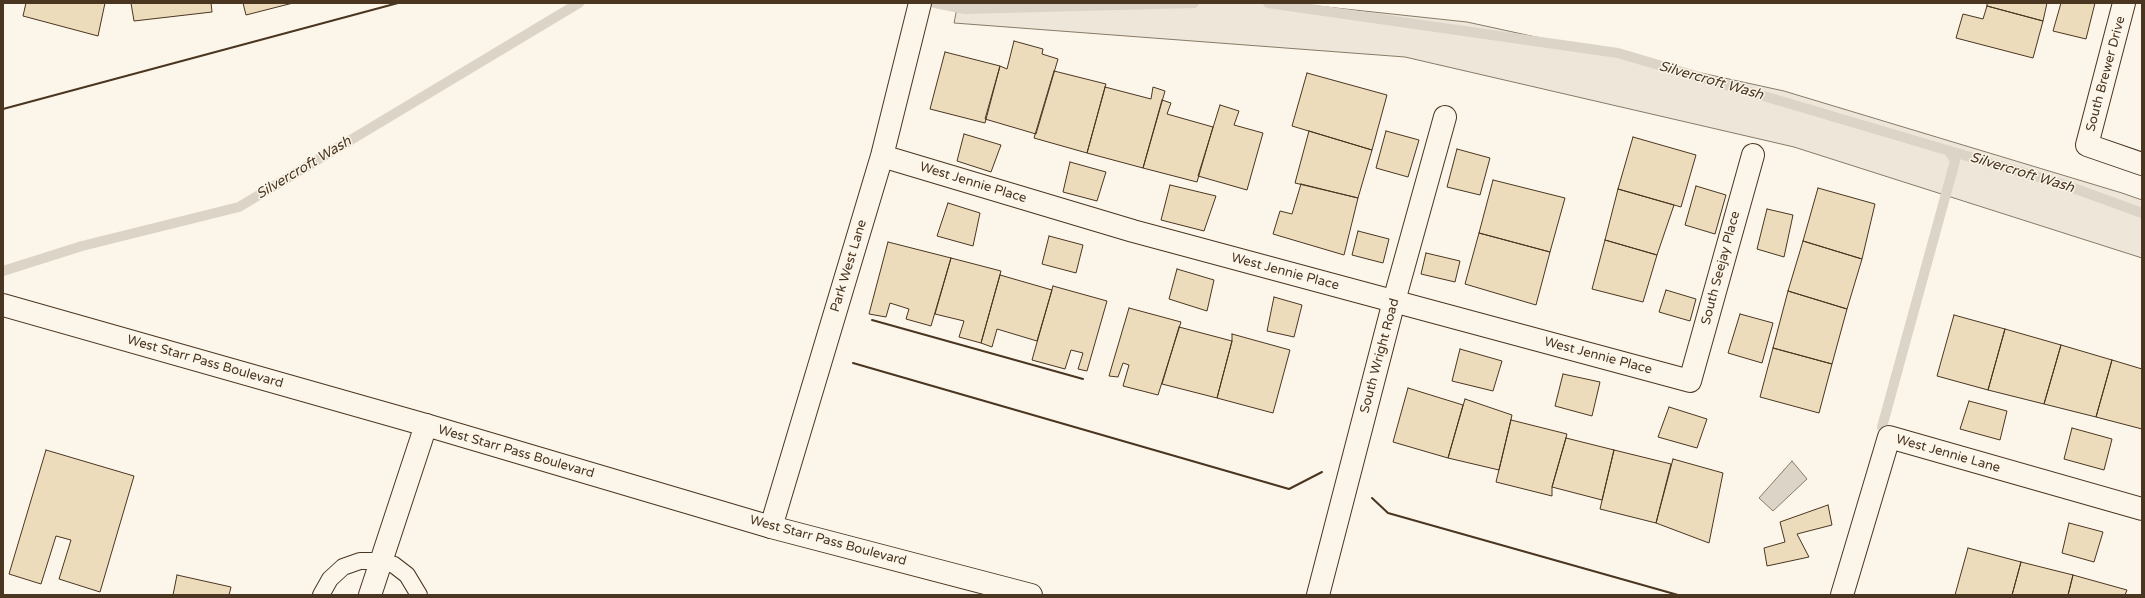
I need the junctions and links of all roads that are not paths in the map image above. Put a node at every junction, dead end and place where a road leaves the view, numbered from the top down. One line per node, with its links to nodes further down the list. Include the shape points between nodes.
1 (920, 3): 5 (street, Park West Lane)
2 (2124, 3): 6 (street, South Brewer Drive, via 2087,145)
3 (1445, 117): 7 (street, South Wright Road)
4 (1752, 155): 9 (street, South Seejay Place)
5 (882, 156): 7 (street, West Jennie Place, via 1133,231); 12 (street, Park West Lane)
6 (2142, 164)
7 (1394, 301): 9 (street, West Jennie Place); 18 (street, South Wright Road)
8 (3, 305): 10 (street, West Starr Pass Boulevard)
9 (1690, 381)
10 (426, 425): 12 (street, West Starr Pass Boulevard); 13 (street)
11 (2142, 509): 19 (street, West Jennie Lane, via 1889,437)
12 (771, 527): 17 (street, West Starr Pass Boulevard)
13 (380, 561): 14 (lane, via 360,561 344,567 330,578); 15 (street); 16 (lane, via 394,565 407,575)
14 (321, 595)
15 (370, 595)
16 (419, 595)
17 (1031, 595)
18 (1318, 595)
19 (1842, 595)

